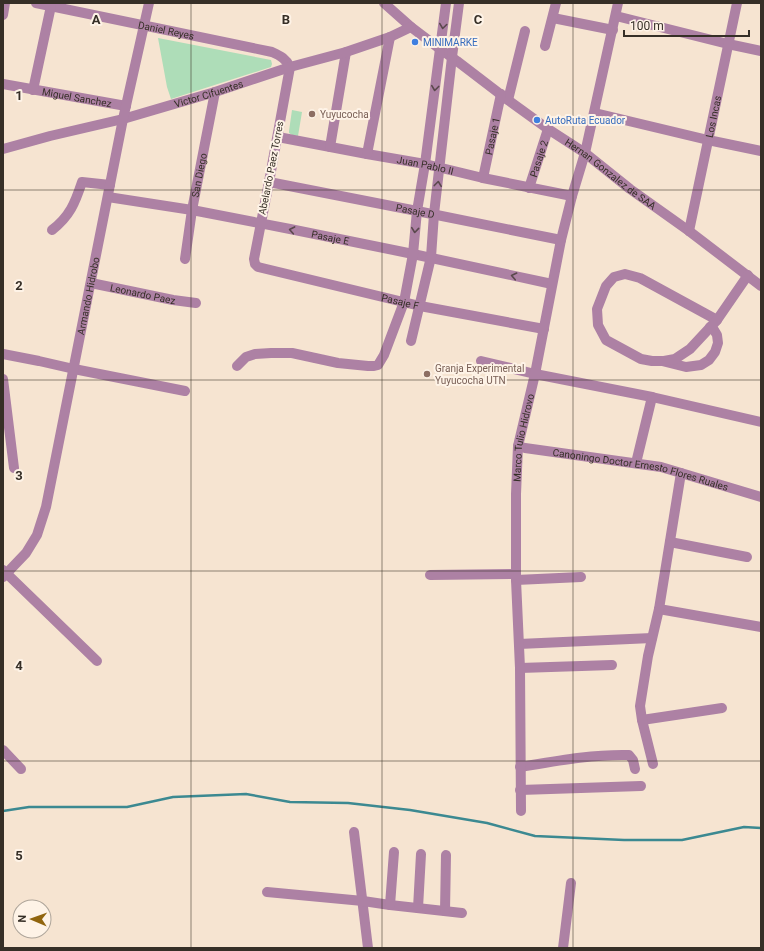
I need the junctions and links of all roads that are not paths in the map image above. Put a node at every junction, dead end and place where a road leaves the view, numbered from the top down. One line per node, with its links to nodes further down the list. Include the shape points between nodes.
1 (6, 3): 12 (street)
2 (36, 3): 11 (street, Daniel Reyes)
3 (148, 3): 15 (street, Armando Hidrobo)
4 (384, 3): 16 (street, Hernan Gonzalez de SAA)
5 (446, 3): 22 (street, one-way to 22)
6 (459, 3): 25 (street)
7 (465, 3): 25 (street)
8 (556, 3): 14 (street)
9 (618, 3): 13 (street, Marco Tulio Hidrovo)
10 (737, 3): 20 (street, Los Incas)
11 (51, 6): 15 (street, Daniel Reyes); 28 (street)
12 (3, 15)
13 (616, 16): 17 (street, Marco Tulio Hidrovo); 20 (street)
14 (553, 18): 17 (street); 21 (street)
15 (144, 25): 26 (street, Daniel Reyes, via 272,52 283,57); 31 (street, Armando Hidrobo)
16 (411, 27): 19 (street, Victor Cifuentes); 22 (street, Hernan Gonzalez de SAA)
17 (613, 30): 32 (street, Marco Tulio Hidrovo)
18 (525, 31): 30 (street, Pasaje 1)
19 (390, 37): 24 (street, Victor Cifuentes); 41 (street)
20 (728, 44): 23 (street); 36 (street, Los Incas)
21 (545, 46)
22 (440, 49): 25 (street, Hernan Gonzalez de SAA); 42 (street, one-way to 42)
23 (761, 51)
24 (346, 52): 26 (street, Victor Cifuentes); 37 (street)
25 (454, 59): 30 (street, Hernan Gonzalez de SAA); 43 (street)
26 (290, 68): 29 (street, Victor Cifuentes); 35 (street, Abelardo Paez Torres)
27 (3, 84): 28 (street, Miguel Sanchez)
28 (33, 90): 31 (street, Miguel Sanchez)
29 (215, 92): 33 (street, Victor Cifuentes); 50 (street, San Diego)
30 (504, 97): 34 (street, Hernan Gonzalez de SAA); 44 (street, Pasaje 1)
31 (126, 106): 33 (street, Armando Hidrobo)
32 (595, 113): 36 (street); 40 (street, Marco Tulio Hidrovo)
33 (123, 119): 38 (street, Victor Cifuentes); 46 (street, Armando Hidrobo)
34 (548, 128): 40 (street, Hernan Gonzalez de SAA); 47 (street, Pasaje 2)
35 (278, 137): 37 (street, Juan Pablo II); 45 (street, Abelardo Paez Torres)
36 (708, 140): 39 (street); 55 (street, Los Incas)
37 (330, 147): 41 (street, Juan Pablo II)
38 (3, 149)
39 (761, 151)
40 (585, 153): 48 (street, Marco Tulio Hidrovo); 55 (street, Hernan Gonzalez de SAA)
41 (366, 154): 42 (street, Juan Pablo II)
42 (426, 164): 43 (street, Juan Pablo II); 51 (street)
43 (440, 168): 44 (street, Juan Pablo II); 52 (street, one-way to 43)
44 (483, 178): 47 (street, Juan Pablo II)
45 (269, 182): 51 (street, Pasaje D); 53 (street, Abelardo Paez Torres)
46 (110, 185): 49 (street, Armando Hidrobo); 54 (street, via 82,182 72,209)
47 (529, 188): 48 (street, Juan Pablo II)
48 (572, 196): 56 (street, Marco Tulio Hidrovo)
49 (108, 197): 50 (street, Pasaje E); 62 (street, Armando Hidrobo)
50 (192, 210): 53 (street, Pasaje E); 59 (street, San Diego)
51 (417, 210): 52 (street, Pasaje D); 57 (street, one-way to 57)
52 (434, 214): 56 (street, Pasaje D); 58 (street)
53 (261, 224): 57 (street, Pasaje E, one-way to 53); 60 (street, Abelardo Paez Torres, via 254,259)
54 (52, 230)
55 (689, 231): 61 (street, Hernan Gonzalez de SAA)
56 (561, 240): 63 (street, Marco Tulio Hidrovo)
57 (413, 254): 58 (street, Pasaje E); 65 (street)
58 (431, 257): 63 (street, Pasaje E, one-way to 58); 67 (street)
59 (185, 259)
60 (258, 268): 65 (street, Pasaje F)
61 (748, 275): 64 (street, Hernan Gonzalez de SAA); 68 (street)
62 (91, 283): 66 (street, Leonardo Paez); 75 (street, Armando Hidrobo)
63 (552, 284): 69 (street, Marco Tulio Hidrovo)
64 (761, 286)
65 (404, 302): 67 (street, Pasaje F); 74 (street, via 378,365 338,363 292,353 271,353 246,357)
66 (196, 303)
67 (420, 306): 69 (street, Pasaje F); 70 (street)
68 (714, 324): 73 (street, via 690,349 675,359); 73 (street, via 718,343 709,360 701,365 686,367); 73 (street, via 640,278 625,274 614,277 606,286 597,309 598,325 606,340 641,359)
69 (544, 329): 76 (street, Marco Tulio Hidrovo)
70 (411, 341)
71 (3, 354): 75 (street)
72 (481, 361): 76 (street)
73 (662, 361)
74 (237, 366)
75 (74, 369): 78 (street); 89 (street, Armando Hidrobo, via 46,507 37,535 26,553)
76 (535, 374): 79 (street); 82 (street, Marco Tulio Hidrovo)
77 (3, 380): 80 (street)
78 (185, 391)
79 (652, 397): 81 (street); 83 (street)
80 (4, 401): 84 (street)
81 (761, 422)
82 (518, 446): 83 (street, Canoningo Doctor Ernesto Flores Ruales); 91 (street, Marco Tulio Hidrovo)
83 (636, 463): 85 (street, Canoningo Doctor Ernesto Flores Ruales)
84 (14, 468)
85 (681, 472): 86 (street, Canoningo Doctor Ernesto Flores Ruales); 87 (street)
86 (761, 497)
87 (670, 542): 88 (street); 93 (street)
88 (747, 557)
89 (4, 574): 97 (street)
90 (430, 575): 91 (street)
91 (516, 577): 92 (street); 96 (street, Marco Tulio Hidrovo)
92 (581, 578)
93 (658, 609): 94 (street); 95 (street)
94 (761, 627)
95 (652, 638): 96 (street); 101 (street, via 640,706)
96 (519, 644): 99 (street, Marco Tulio Hidrovo)
97 (97, 661)
98 (612, 665): 99 (street)
99 (520, 668): 104 (street, Marco Tulio Hidrovo)
100 (722, 708): 101 (street)
101 (642, 720): 103 (street)
102 (3, 750): 105 (street)
103 (653, 764)
104 (520, 767): 106 (street, via 591,756 629,755); 108 (street, Marco Tulio Hidrovo)
105 (21, 769)
106 (635, 769)
107 (641, 786): 108 (street)
108 (520, 790): 109 (street, Marco Tulio Hidrovo)
109 (521, 811)
110 (354, 832): 116 (street)
111 (394, 852): 117 (street)
112 (421, 854): 118 (street)
113 (446, 855): 119 (street)
114 (571, 883): 122 (street)
115 (267, 892): 116 (street)
116 (363, 901): 117 (street); 121 (street)
117 (390, 905): 118 (street)
118 (418, 908): 119 (street)
119 (445, 912): 120 (street)
120 (462, 913)
121 (368, 948)
122 (563, 948)

